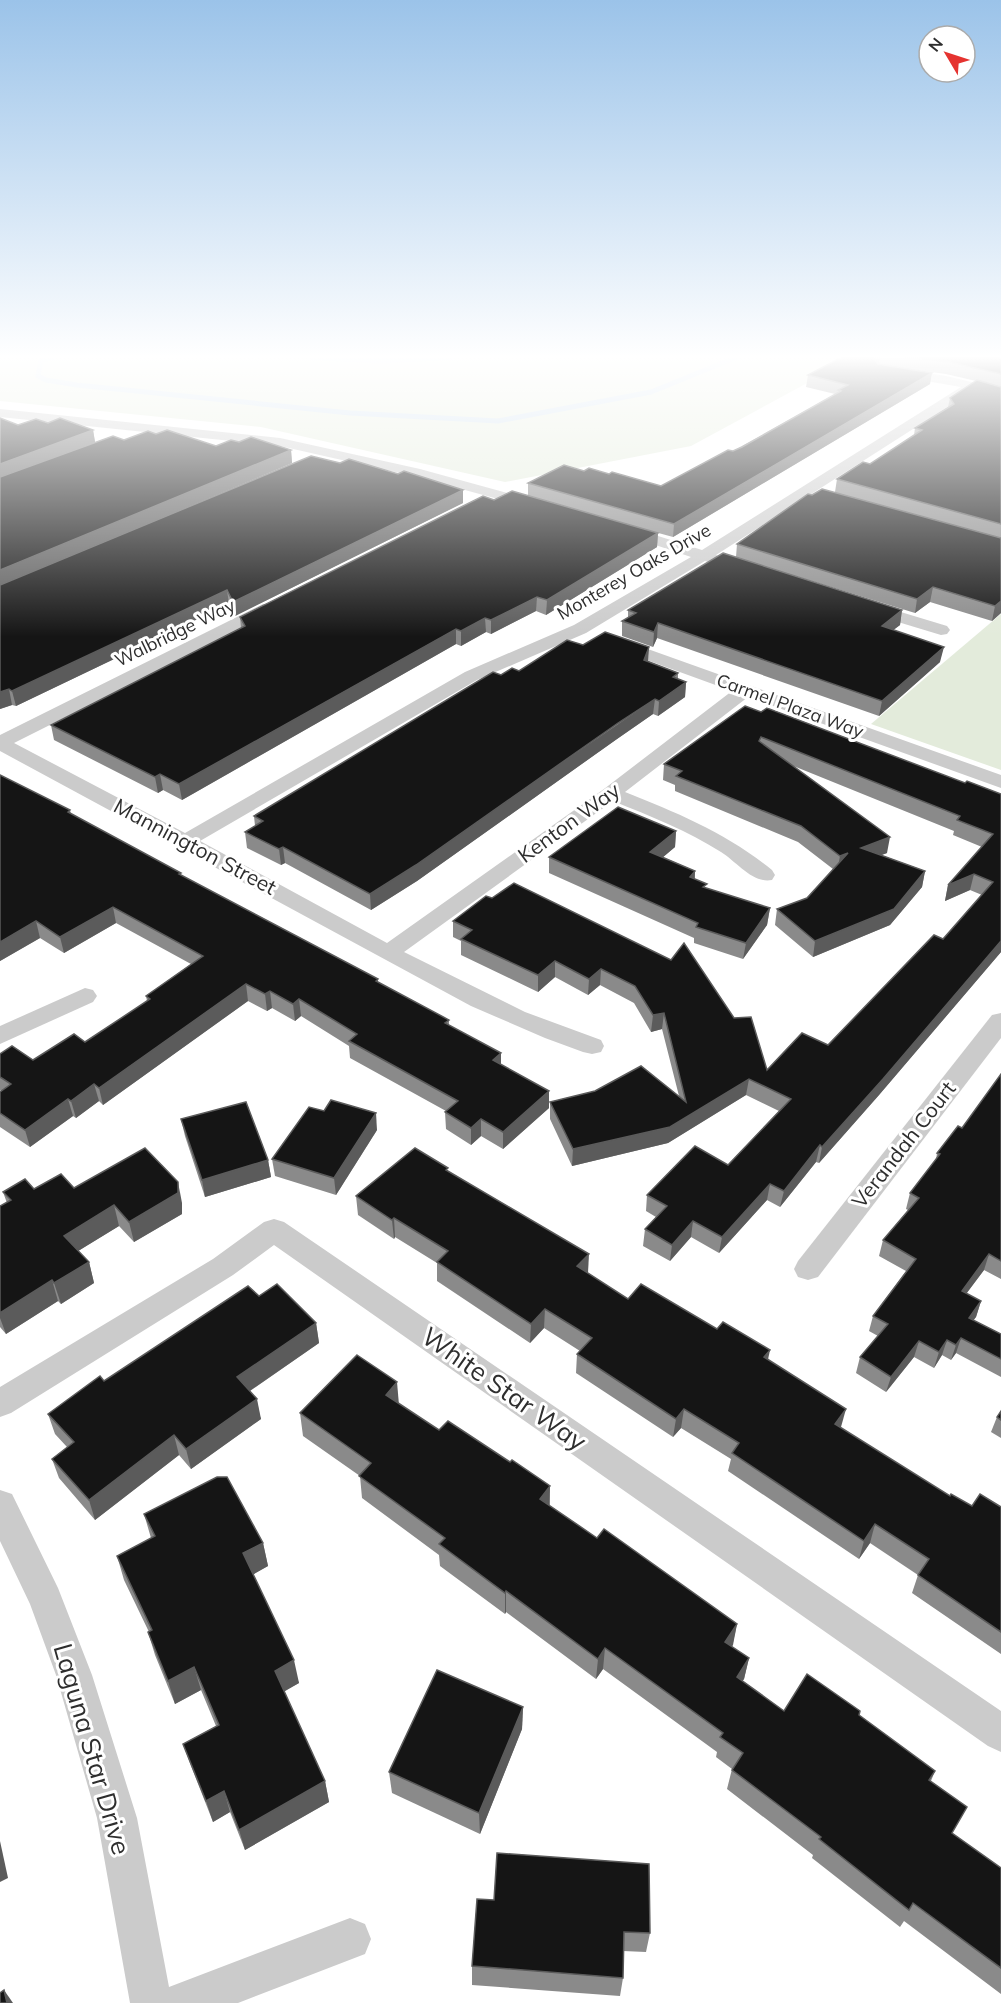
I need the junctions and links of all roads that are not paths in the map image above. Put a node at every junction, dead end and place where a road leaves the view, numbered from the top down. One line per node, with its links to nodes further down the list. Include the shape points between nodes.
1 (320, 450): 3 (street)
2 (870, 450): 5 (street, Monterey Oaks Drive)
3 (333, 453): 4 (street); 6 (street)
4 (311, 462)
5 (806, 491): 7 (street); 11 (street, Monterey Oaks Drive)
6 (497, 495): 8 (street); 9 (street)
7 (829, 497)
8 (476, 506)
9 (550, 509)
10 (616, 527): 11 (street)
11 (703, 556): 12 (street); 15 (street, Monterey Oaks Drive)
12 (759, 573)
13 (285, 600): 18 (street, Walbridge Way)
14 (850, 602): 16 (street)
15 (580, 629): 17 (street, Carmel Plaza Way); 21 (street, Monterey Oaks Drive, via 471,676)
16 (941, 630)
17 (746, 689): 19 (street, Carmel Plaza Way); 20 (street, Kenton Way)
18 (0, 742): 21 (street, Mannington Street)
19 (1001, 782)
20 (610, 793): 22 (street, via 721,842); 23 (street, Kenton Way)
21 (186, 841): 23 (street, Mannington Street)
22 (764, 875)
23 (388, 953): 27 (street, Mannington Street, via 543,1030)
24 (85, 996): 26 (street)
25 (1001, 1021): 28 (street, Verandah Court)
26 (0, 1036)
27 (592, 1046)
28 (808, 1269)
29 (0, 1403): 31 (street, White Star Way, via 223,1267 274,1230)
30 (0, 1504): 33 (street, Laguna Star Drive, via 46,1600 74,1675 117,1818)
31 (1001, 1733)
32 (350, 1939): 34 (street)
33 (151, 2003)
34 (183, 2003)

